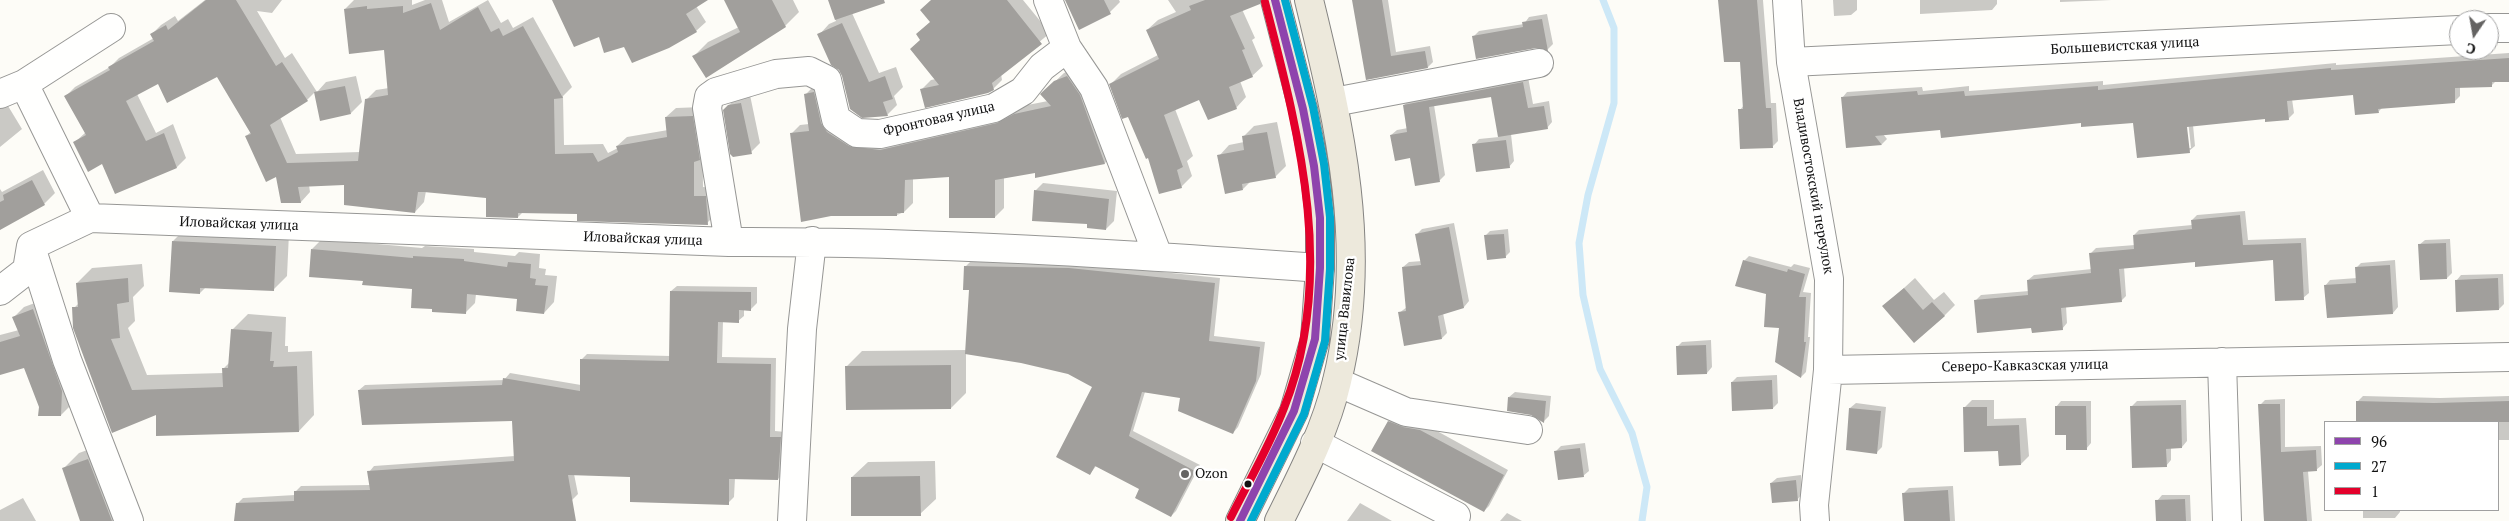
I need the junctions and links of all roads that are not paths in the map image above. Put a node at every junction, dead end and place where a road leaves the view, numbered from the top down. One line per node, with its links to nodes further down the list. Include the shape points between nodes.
1 (1048, 0): 7 (street)
2 (1275, 0): 17 (main road, улица Вавилова, via 1304,109 1314,166 1320,218)
3 (1309, 0): 11 (main road, улица Вавилова)
4 (1787, 0): 8 (street, Владивостокский переулок)
5 (112, 28): 10 (street)
6 (2449, 30): 8 (street, Большевистская улица)
7 (1067, 48): 13 (street, Фронтовая улица, via 1042,67 1023,90 994,108 880,134 857,134 836,119 827,80 809,71 776,74 716,92 709,97 707,108); 16 (street, via 1094,88)
8 (1791, 62): 21 (street, Владивостокский переулок, via 1829,280)
9 (1539, 63): 11 (street)
10 (12, 89): 12 (street)
11 (1334, 102): 22 (main road, улица Вавилова, via 1351,213 1351,273)
12 (90, 218): 13 (street, Иловайская улица); 15 (street, Иловайская улица)
13 (730, 242): 14 (street, Иловайская улица)
14 (812, 242): 16 (street, Иловайская улица); 26 (street, via 802,329)
15 (31, 246): 18 (street, via 27,270); 25 (street, via 67,360)
16 (1158, 256): 17 (street, Иловайская улица)
17 (1320, 268): 27 (main road, улица Вавилова, via 1315,339 1294,411)
18 (0, 291)
19 (2509, 357): 20 (street, Северо-Кавказская улица)
20 (2222, 362): 21 (street, Северо-Кавказская улица); 31 (street)
21 (1828, 370): 30 (street, Владивостокский переулок)
22 (1337, 382): 23 (street, via 1406,412); 24 (main road, улица Вавилова)
23 (1528, 430)
24 (1315, 443): 28 (main road, улица Вавилова); 29 (street, via 1456,516)
25 (129, 521)
26 (792, 521)
27 (1240, 521)
28 (1279, 521)
29 (1453, 521)
30 (1815, 521)
31 (2227, 521)

